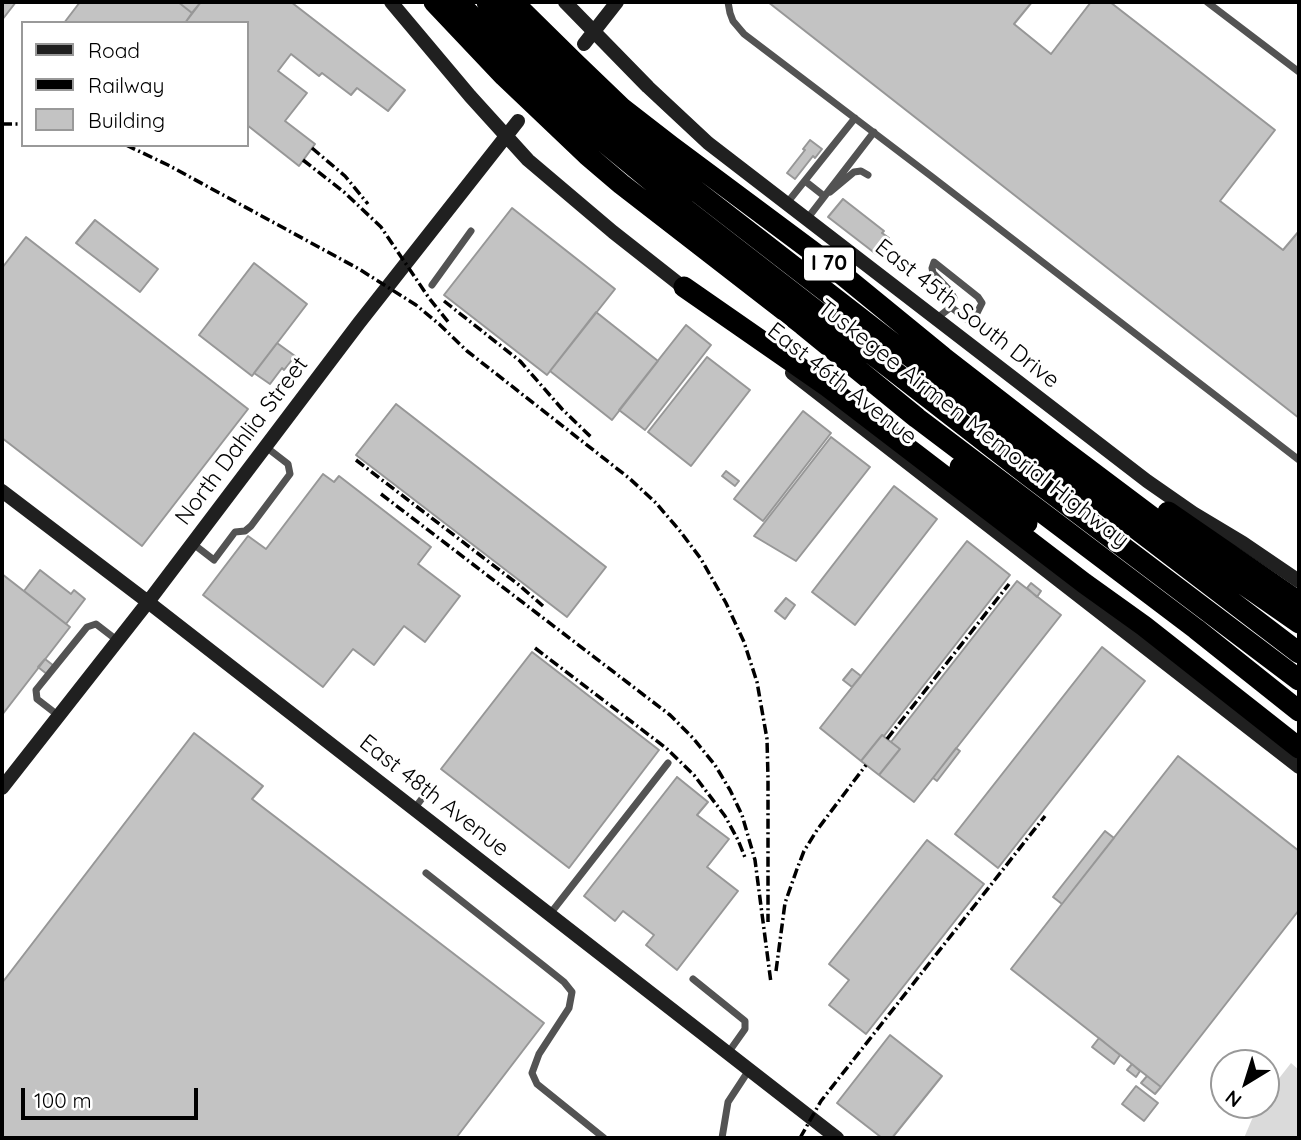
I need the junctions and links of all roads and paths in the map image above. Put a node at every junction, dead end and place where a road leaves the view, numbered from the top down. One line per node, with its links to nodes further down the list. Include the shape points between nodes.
1 (391, 2): 18 (main road, East 46th Avenue)
2 (434, 2): 12 (highway, Tuskegee Airmen Memorial Highway / I 70)
3 (458, 2): 12 (highway)
4 (487, 2): 12 (highway)
5 (513, 2): 12 (highway, Tuskegee Airmen Memorial Highway / I 70)
6 (565, 2): 10 (main road, East 45th South Drive)
7 (617, 2): 10 (main road)
8 (728, 2): 15 (lane, via 733,21 744,34)
9 (1207, 2): 13 (lane)
10 (594, 30): 11 (main road); 22 (main road, East 45th South Drive, via 684,121)
11 (584, 44)
12 (524, 55): 14 (highway, Tuskegee Airmen Memorial Highway / I 70); 14 (highway, Tuskegee Airmen Memorial Highway / I 70)
13 (1299, 72)
14 (577, 106): 29 (highway, Tuskegee Airmen Memorial Highway / I 70, via 621,184); 31 (highway, Tuskegee Airmen Memorial Highway / I 70, via 622,107 828,262); 41 (highway, via 633,142); 42 (highway, via 688,212)
15 (855, 118): 17 (lane); 20 (lane)
16 (517, 121): 18 (main road, North Dahlia Street)
17 (874, 132): 21 (lane); 32 (lane)
18 (505, 136): 26 (main road, East 46th Avenue, via 555,184); 30 (main road, North Dahlia Street)
19 (868, 175): 21 (lane, via 854,172)
20 (805, 181): 21 (lane); 22 (lane)
21 (824, 196): 23 (lane)
22 (787, 203): 23 (main road, East 45th South Drive)
23 (807, 219): 28 (main road, East 45th South Drive)
24 (471, 231): 25 (lane)
25 (432, 285)
26 (684, 287): 39 (highway, via 828,387); 47 (main road, East 46th Avenue)
27 (951, 307): 27 (lane, via 970,319 982,303 934,262 933,273 953,296); 28 (lane)
28 (936, 319): 35 (main road, East 45th South Drive, via 1166,495)
29 (917, 418): 39 (highway, via 955,462); 43 (highway, Tuskegee Airmen Memorial Highway / I 70)
30 (266, 447): 34 (main road, North Dahlia Street); 34 (lane, via 288,464 290,474 259,516 245,531 235,532 214,560)
31 (1059, 447): 37 (highway, via 1112,472); 38 (highway, Tuskegee Airmen Memorial Highway / I 70)
32 (1299, 460)
33 (2, 491): 36 (main road, East 48th Avenue)
34 (192, 543): 36 (main road, North Dahlia Street)
35 (1299, 581)
36 (148, 602): 40 (main road, North Dahlia Street); 50 (main road, East 48th Avenue)
37 (1299, 602)
38 (1299, 623)
39 (1144, 626): 45 (highway)
40 (118, 640): 44 (main road, North Dahlia Street); 44 (lane, via 96,624 87,627 36,690 37,699)
41 (1299, 653)
42 (1299, 680)
43 (1299, 711)
44 (59, 716): 48 (main road, North Dahlia Street)
45 (1299, 748)
46 (668, 763): 52 (lane)
47 (1299, 767)
48 (2, 787)
49 (430, 788): 50 (lane)
50 (414, 809): 52 (main road, East 48th Avenue)
51 (426, 873): 56 (lane, via 572,992 569,1008 538,1054 531,1073 537,1084)
52 (550, 914): 54 (main road, East 48th Avenue)
53 (693, 979): 54 (lane, via 745,1021 745,1029)
54 (728, 1053): 55 (main road, East 48th Avenue)
55 (749, 1070): 57 (lane, via 728,1102); 58 (main road, East 48th Avenue)
56 (604, 1138)
57 (722, 1138)
58 (837, 1138)

